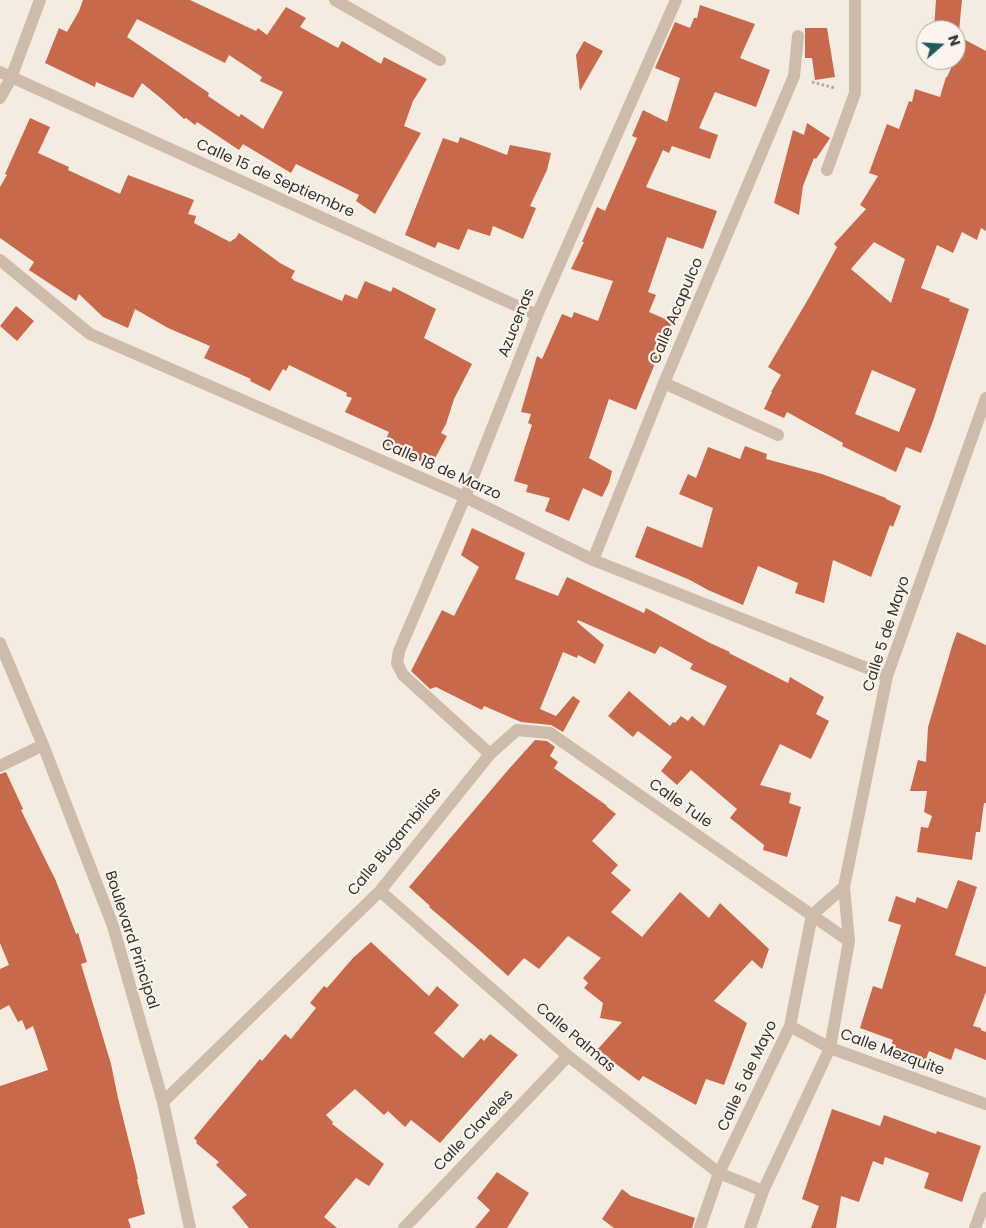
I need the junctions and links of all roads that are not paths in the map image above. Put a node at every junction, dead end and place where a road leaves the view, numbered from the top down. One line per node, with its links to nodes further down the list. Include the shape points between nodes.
1 (40, 0): 7 (street)
2 (336, 0): 6 (street)
3 (676, 0): 11 (street, Azucenas)
4 (855, 0): 9 (street, via 855,93)
5 (798, 36): 12 (street, Calle Acapulco, via 794,76)
6 (440, 60)
7 (6, 75): 8 (street); 11 (street, Calle 15 de Septiembre)
8 (0, 98)
9 (826, 170)
10 (0, 260): 15 (street, Calle 18 de Marzo, via 90,334)
11 (537, 315): 15 (street, Azucenas)
12 (664, 384): 14 (street); 16 (street, Calle Acapulco)
13 (986, 398): 18 (street, Calle 5 de Mayo)
14 (778, 434)
15 (465, 497): 16 (street, Calle 18 de Marzo); 20 (street, Azucenas, via 399,651 397,663 403,675)
16 (593, 560): 18 (street, Calle 18 de Marzo)
17 (0, 643): 19 (street, Boulevard Principal)
18 (887, 676): 22 (street, Calle 5 de Mayo)
19 (43, 745): 21 (street); 29 (street, Boulevard Principal, via 113,926)
20 (490, 754): 23 (street, Calle Bugambilias); 24 (street, Calle Tule, via 517,730 550,733)
21 (0, 766)
22 (844, 888): 24 (street); 25 (street, Calle 5 de Mayo)
23 (380, 890): 28 (street, Calle Palmas); 29 (street, Calle Bugambilias)
24 (812, 915): 25 (street, Calle Tule); 26 (street, Calle 5 de Mayo)
25 (849, 941): 27 (street, Calle 5 de Mayo)
26 (790, 1026): 27 (street, Calle Mezquite); 31 (street, Calle 5 de Mayo)
27 (830, 1048): 30 (street, Calle Mezquite); 32 (street, Calle 5 de Mayo)
28 (568, 1056): 31 (street, Calle Palmas); 35 (street, Calle Claveles)
29 (163, 1102): 34 (street, Boulevard Principal)
30 (986, 1104)
31 (719, 1173): 32 (street, Calle Palmas); 36 (street, Calle 5 de Mayo)
32 (763, 1191): 37 (street, Calle 5 de Mayo)
33 (986, 1198): 38 (street)
34 (190, 1228)
35 (404, 1228)
36 (700, 1228)
37 (750, 1228)
38 (975, 1228)

